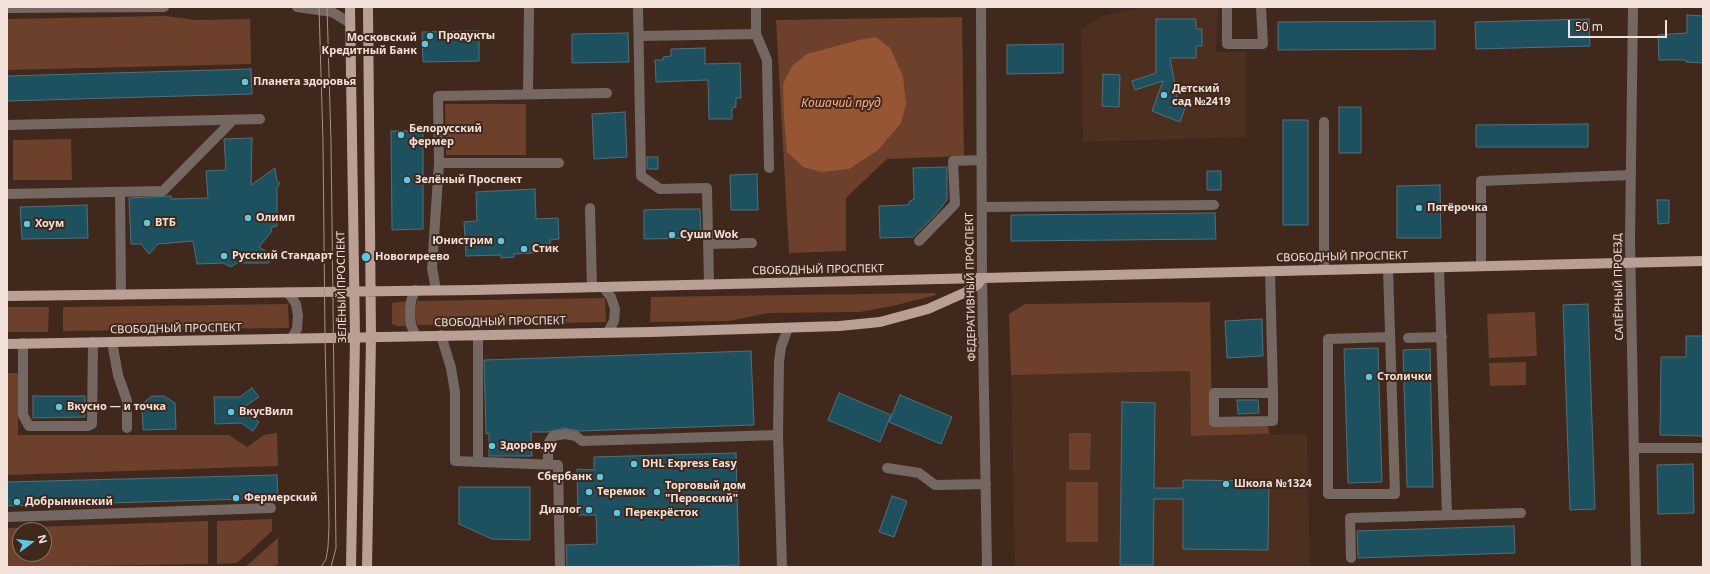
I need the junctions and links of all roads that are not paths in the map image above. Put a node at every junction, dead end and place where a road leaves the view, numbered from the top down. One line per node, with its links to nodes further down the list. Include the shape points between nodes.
1 (164, 7): 12 (street)
2 (296, 7): 13 (street, via 332,12)
3 (350, 7): 13 (main road, ЗЕЛЁНЫЙ ПРОСПЕКТ)
4 (368, 7): 49 (main road)
5 (529, 7): 17 (street)
6 (638, 7): 15 (street)
7 (756, 7): 14 (street)
8 (981, 7): 22 (street, ФЕДЕРАТИВНЫЙ ПРОСПЕКТ)
9 (1227, 7): 10 (street, via 1228,44 1263,44)
10 (1261, 7)
11 (1633, 7): 26 (street, САПЁРНЫЙ ПРОЕЗД)
12 (7, 8)
13 (350, 23): 48 (main road, ЗЕЛЁНЫЙ ПРОСПЕКТ)
14 (756, 34): 15 (street); 25 (street, via 767,60)
15 (639, 36): 34 (street, via 641,176 660,189 707,188)
16 (607, 93): 17 (street)
17 (528, 94): 23 (street, via 438,96)
18 (260, 120): 19 (street)
19 (232, 121): 21 (street); 27 (street, via 163,191)
20 (1324, 122): 40 (street)
21 (7, 125)
22 (982, 160): 30 (street, ФЕДЕРАТИВНЫЙ ПРОСПЕКТ); 32 (street, via 953,161 955,204)
23 (439, 163): 24 (street); 47 (street, via 432,268)
24 (559, 163)
25 (769, 168)
26 (1631, 175): 36 (street, САПЁРНЫЙ ПРОЕЗД); 37 (street, via 1481,181)
27 (120, 192): 28 (street); 51 (street)
28 (7, 194)
29 (1214, 205): 30 (street)
30 (982, 207): 42 (street, ФЕДЕРАТИВНЫЙ ПРОСПЕКТ)
31 (590, 208): 44 (street)
32 (919, 241)
33 (752, 243): 34 (street)
34 (708, 244): 43 (street)
35 (1703, 261): 36 (main road, СВОБОДНЫЙ ПРОСПЕКТ)
36 (1630, 262): 37 (main road, СВОБОДНЫЙ ПРОСПЕКТ); 71 (street, САПЁРНЫЙ ПРОЕЗД)
37 (1481, 266): 38 (main road, СВОБОДНЫЙ ПРОСПЕКТ)
38 (1439, 267): 39 (main road, СВОБОДНЫЙ ПРОСПЕКТ); 60 (street)
39 (1388, 268): 40 (main road, СВОБОДНЫЙ ПРОСПЕКТ); 61 (street)
40 (1324, 270): 41 (main road, СВОБОДНЫЙ ПРОСПЕКТ)
41 (1270, 271): 42 (main road, СВОБОДНЫЙ ПРОСПЕКТ); 68 (street)
42 (982, 278): 43 (main road, СВОБОДНЫЙ ПРОСПЕКТ); 53 (main road, СВОБОДНЫЙ ПРОСПЕКТ, via 978,284 952,300 900,317 860,324); 76 (street, ФЕДЕРАТИВНЫЙ ПРОСПЕКТ)
43 (709, 285): 45 (main road, СВОБОДНЫЙ ПРОСПЕКТ)
44 (592, 287): 45 (main road, СВОБОДНЫЙ ПРОСПЕКТ); 47 (main road, СВОБОДНЫЙ ПРОСПЕКТ)
45 (603, 287): 54 (street, via 611,297 615,309 614,321)
46 (415, 290): 47 (main road, СВОБОДНЫЙ ПРОСПЕКТ); 49 (main road, СВОБОДНЫЙ ПРОСПЕКТ); 57 (street, via 410,313)
47 (436, 290)
48 (355, 291): 49 (main road, СВОБОДНЫЙ ПРОСПЕКТ); 50 (main road, СВОБОДНЫЙ ПРОСПЕКТ); 58 (main road, ЗЕЛЁНЫЙ ПРОСПЕКТ)
49 (370, 291): 59 (main road)
50 (288, 292): 51 (main road, СВОБОДНЫЙ ПРОСПЕКТ); 63 (street, via 296,304 298,316 297,328)
51 (121, 295): 52 (main road, СВОБОДНЫЙ ПРОСПЕКТ)
52 (7, 296)
53 (788, 328): 54 (main road, СВОБОДНЫЙ ПРОСПЕКТ); 70 (street, via 779,362)
54 (608, 332): 56 (main road, СВОБОДНЫЙ ПРОСПЕКТ)
55 (440, 335): 56 (main road, СВОБОДНЫЙ ПРОСПЕКТ); 57 (main road, СВОБОДНЫЙ ПРОСПЕКТ); 73 (street, via 451,368 455,392 455,461)
56 (478, 335): 73 (street)
57 (416, 336): 59 (main road, СВОБОДНЫЙ ПРОСПЕКТ)
58 (355, 337): 59 (main road, СВОБОДНЫЙ ПРОСПЕКТ); 63 (main road, СВОБОДНЫЙ ПРОСПЕКТ); 82 (main road, ЗЕЛЁНЫЙ ПРОСПЕКТ)
59 (371, 337): 83 (main road)
60 (1442, 337): 62 (street); 79 (street)
61 (1390, 338): 61 (street, via 1395,494 1328,494 1328,338)
62 (1408, 338)
63 (291, 339): 65 (main road, СВОБОДНЫЙ ПРОСПЕКТ)
64 (93, 342): 65 (main road, СВОБОДНЫЙ ПРОСПЕКТ); 66 (main road, СВОБОДНЫЙ ПРОСПЕКТ); 66 (street, via 92,424 88,426 29,426 23,415)
65 (112, 342): 69 (street, via 118,375 127,401)
66 (23, 343): 67 (main road, СВОБОДНЫЙ ПРОСПЕКТ)
67 (7, 344)
68 (1273, 393): 68 (street, via 1214,393 1214,422 1273,421)
69 (127, 428)
70 (778, 435): 74 (street, via 582,440 566,434 553,436 548,444); 85 (street)
71 (1634, 448): 72 (street); 87 (street, САПЁРНЫЙ ПРОЕЗД)
72 (1703, 448)
73 (478, 462): 74 (street)
74 (548, 464): 84 (street, via 558,465)
75 (887, 468): 76 (street, via 919,474 935,485)
76 (986, 484): 86 (street, ФЕДЕРАТИВНЫЙ ПРОСПЕКТ)
77 (271, 508): 80 (street)
78 (1521, 513): 79 (street)
79 (1447, 515): 81 (street, via 1350,518)
80 (7, 517)
81 (1351, 558)
82 (351, 567)
83 (367, 567)
84 (560, 567)
85 (782, 567)
86 (987, 567)
87 (1636, 567)

